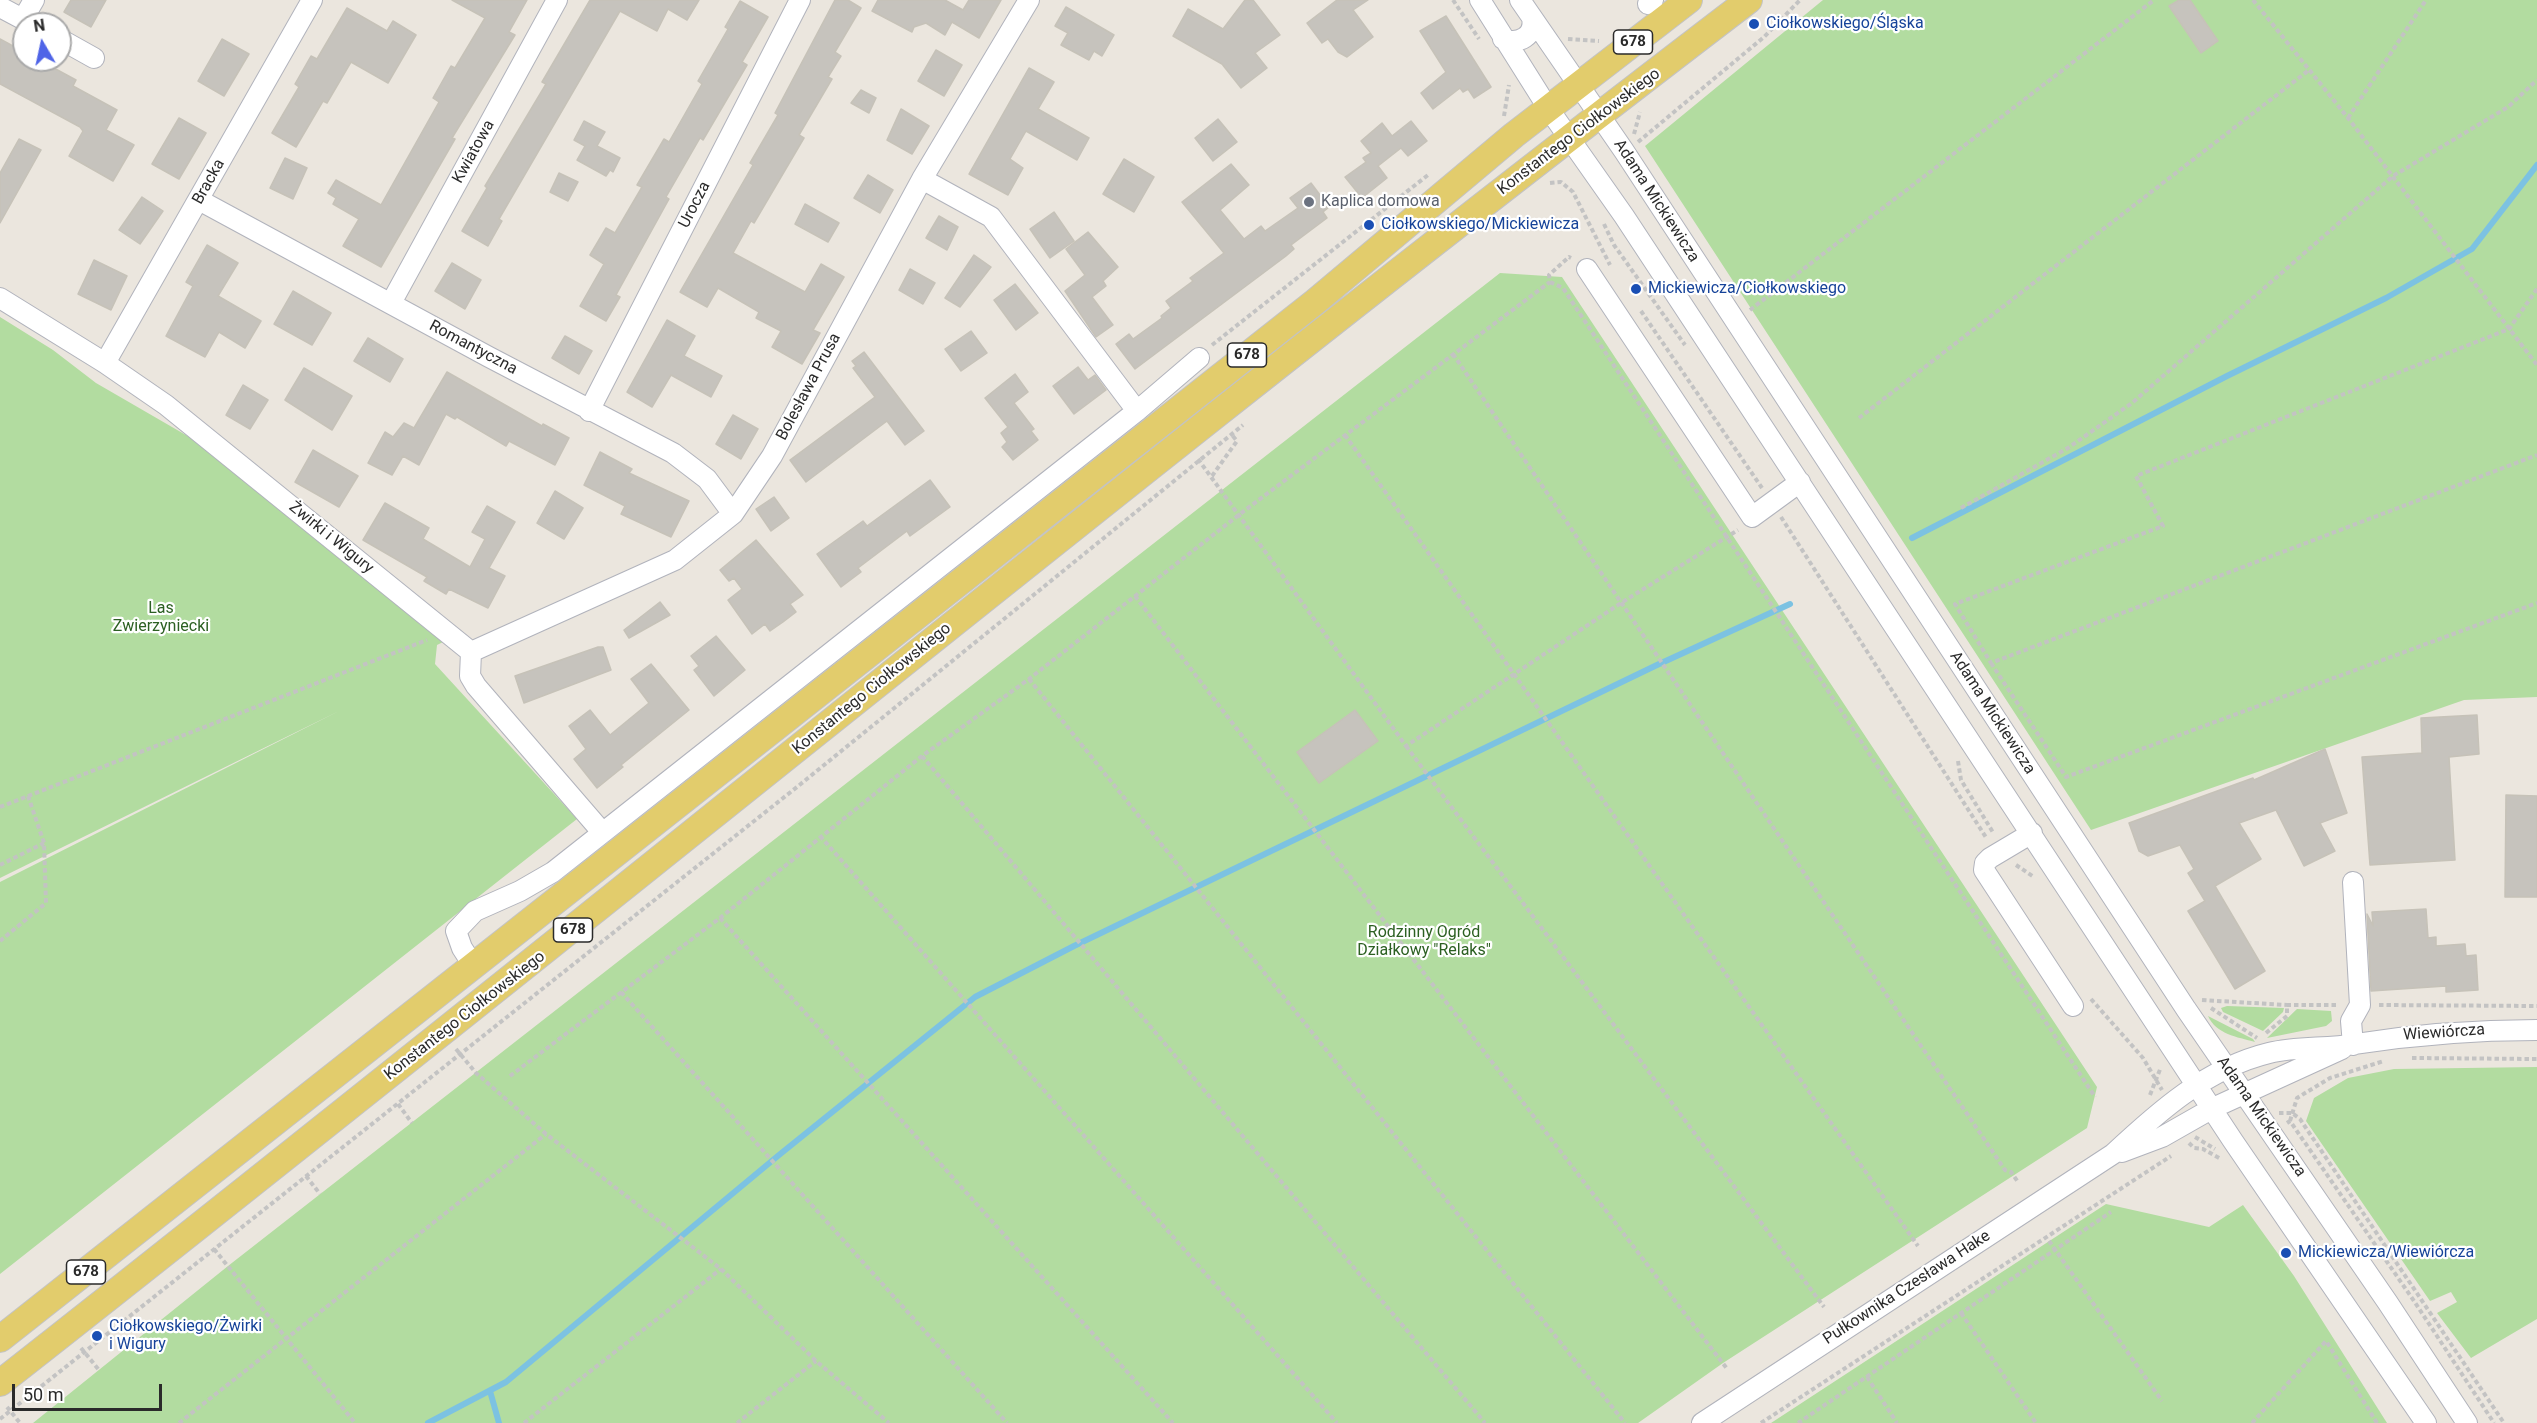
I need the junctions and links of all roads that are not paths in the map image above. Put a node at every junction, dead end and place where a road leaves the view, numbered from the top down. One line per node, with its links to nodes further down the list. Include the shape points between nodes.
1 (312, 0): 23 (street, Bracka)
2 (557, 0): 27 (street, Kwiatowa)
3 (800, 0): 30 (street, Urocza)
4 (1029, 0): 20 (street, Bolesława Prusa)
5 (1480, 0): 11 (street, Adama Mickiewicza)
6 (1520, 0): 10 (street, Adama Mickiewicza)
7 (1689, 0): 9 (main road, Konstantego Ciołkowskiego / 678)
8 (1749, 0): 13 (main road, Konstantego Ciołkowskiego / 678)
9 (1651, 11): 13 (main road, via 1650,44 1668,57); 15 (main road, Konstantego Ciołkowskiego / 678)
10 (1532, 18): 11 (street, via 1528,36 1516,42); 15 (street, Adama Mickiewicza)
11 (1503, 39): 16 (street, Adama Mickiewicza)
12 (72, 46): 14 (street)
13 (1679, 55): 17 (main road, Konstantego Ciołkowskiego / 678)
14 (94, 58)
15 (1577, 84): 16 (main road, Konstantego Ciołkowskiego / 678); 17 (street, Adama Mickiewicza)
16 (1548, 108): 18 (street, Adama Mickiewicza); 19 (main road, Konstantego Ciołkowskiego / 678)
17 (1599, 115): 18 (main road, Konstantego Ciołkowskiego / 678); 22 (street, Adama Mickiewicza)
18 (1569, 137): 21 (main road, Konstantego Ciołkowskiego / 678); 24 (street, Adama Mickiewicza)
19 (1476, 166): 21 (main road, via 1489,166 1498,173 1500,184); 38 (main road, Konstantego Ciołkowskiego / 678, via 1315,302)
20 (922, 179): 31 (street, via 991,217); 33 (street, Bolesława Prusa, via 772,456)
21 (1495, 195): 50 (main road, Konstantego Ciołkowskiego / 678, via 1152,464 492,995)
22 (1652, 195): 24 (street, via 1634,196 1626,204); 39 (street, Adama Mickiewicza)
23 (200, 200): 27 (street, Romantyczna); 29 (street, Bracka)
24 (1624, 216): 32 (street, Adama Mickiewicza)
25 (1587, 269): 32 (street, via 1752,517)
26 (0, 298): 29 (street, Żwirki i Wigury)
27 (391, 303): 30 (street, Romantyczna)
28 (1199, 358): 31 (street)
29 (105, 363): 34 (street, Żwirki i Wigury, via 166,405)
30 (589, 411): 33 (street, Romantyczna, via 673,453 707,479)
31 (1137, 411): 35 (street)
32 (1800, 482): 36 (street, Adama Mickiewicza)
33 (733, 514): 34 (street, Bolesława Prusa, via 675,560)
34 (471, 651): 35 (street, via 470,676 476,686)
35 (602, 832): 38 (street, via 554,872 466,918 456,931)
36 (2032, 833): 40 (street, via 1985,863 1984,870); 41 (street, Adama Mickiewicza)
37 (2353, 882): 43 (street, via 2360,1005 2350,1021)
38 (473, 965): 49 (main road, Konstantego Ciołkowskiego / 678)
39 (2194, 1004): 41 (street); 44 (street, Adama Mickiewicza)
40 (2073, 1006)
41 (2159, 1026): 45 (street, Adama Mickiewicza)
42 (2537, 1030): 43 (street, Wiewiórcza, via 2437,1032)
43 (2353, 1044): 44 (street, Wiewiórcza, via 2267,1053); 46 (street, Wiewiórcza)
44 (2228, 1069): 45 (street, Wiewiórcza); 46 (street, Adama Mickiewicza)
45 (2198, 1085): 47 (street, Adama Mickiewicza); 48 (street, Pułkownika Czesława Hake, via 2171,1102)
46 (2244, 1094): 47 (street, Wiewiórcza); 53 (street, Adama Mickiewicza)
47 (2213, 1108): 48 (street, Pułkownika Czesława Hake, via 2162,1137); 52 (street, Adama Mickiewicza)
48 (2113, 1155): 51 (street, Pułkownika Czesława Hake)
49 (0, 1339)
50 (6, 1401)
51 (1702, 1423)
52 (2426, 1423)
53 (2467, 1423)

